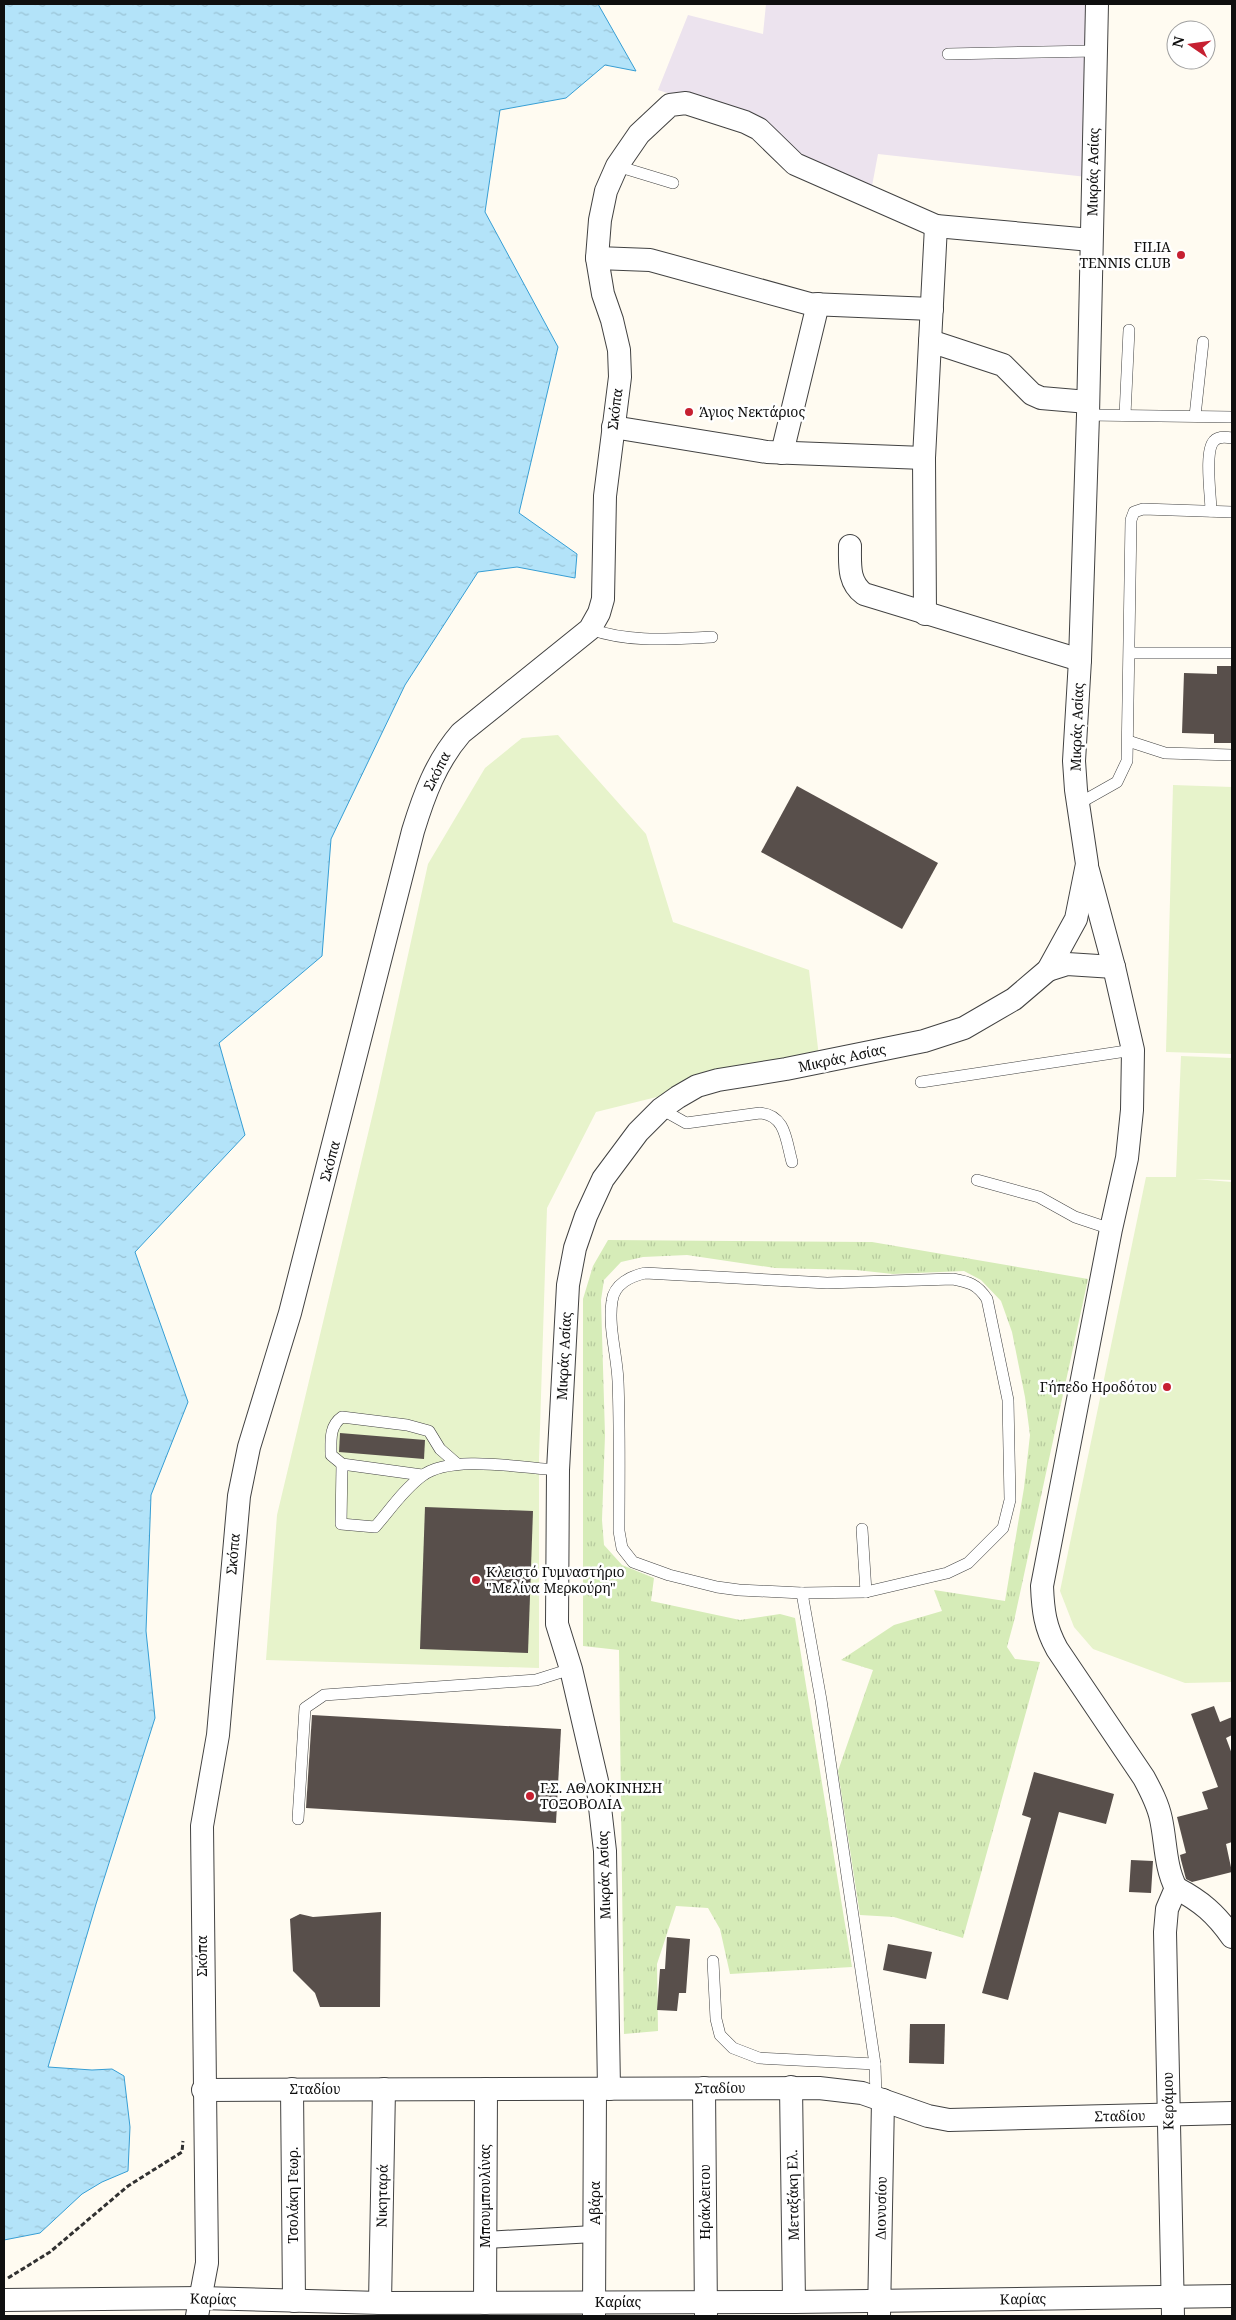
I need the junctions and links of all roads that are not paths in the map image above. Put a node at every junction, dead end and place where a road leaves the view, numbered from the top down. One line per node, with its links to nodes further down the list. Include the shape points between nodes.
1 (1096, 4): 2 (street, Μικράς Ασίας)
2 (1095, 51): 3 (lane); 7 (street, Μικράς Ασίας)
3 (948, 54)
4 (617, 166): 5 (lane); 6 (street, Σκόπα, via 640,134 670,105 686,103 759,129 795,164); 8 (street, Σκόπα, via 606,191)
5 (673, 183)
6 (936, 226): 7 (street); 10 (street)
7 (1091, 240): 14 (street, Μικράς Ασίας)
8 (597, 258): 9 (street, via 650,260); 18 (street, Σκόπα, via 603,294 619,350 620,377)
9 (818, 304): 10 (street); 20 (street)
10 (932, 309): 12 (street)
11 (1129, 330): 15 (lane)
12 (930, 341): 14 (street, via 1003,365 1032,394 1041,398); 21 (street)
13 (1203, 342): 16 (lane)
14 (1088, 409): 15 (lane); 30 (street, Μικράς Ασίας)
15 (1125, 415): 16 (lane)
16 (1195, 416): 17 (lane)
17 (1232, 417)
18 (613, 427): 20 (street); 26 (street, Σκόπα, via 605,496 603,599)
19 (1232, 438): 22 (lane, via 1221,437 1211,444)
20 (782, 453): 21 (street)
21 (924, 458): 25 (street)
22 (1211, 511): 23 (lane); 28 (lane, via 1143,509 1134,512 1131,520)
23 (1232, 512)
24 (850, 546): 25 (street, via 850,576 856,588 864,594)
25 (926, 614): 30 (street)
26 (590, 629): 27 (lane, via 628,639); 62 (street, Σκόπα, via 467,728 450,746 431,779 413,831 290,1313 249,1447 239,1496 218,1735 202,1826)
27 (712, 637)
28 (1130, 653): 29 (lane); 31 (lane)
29 (1232, 653)
30 (1080, 660): 33 (street, Μικράς Ασίας, via 1074,761)
31 (1128, 741): 32 (lane, via 1165,753); 33 (lane, via 1127,761 1117,782)
32 (1232, 755)
33 (1078, 804): 34 (street, Μικράς Ασίας)
34 (1087, 864): 35 (street); 36 (street, Μικράς Ασίας, via 1076,919)
35 (1114, 967): 36 (street, via 1067,964); 37 (street)
36 (1048, 970): 39 (street, Μικράς Ασίας, via 1014,1000 964,1028 924,1041 718,1080 697,1086)
37 (1133, 1050): 38 (lane); 42 (street, via 1127,1158)
38 (921, 1082)
39 (661, 1110): 40 (lane, via 686,1123 769,1113 782,1127); 45 (street, Μικράς Ασίας, via 638,1132 603,1179 575,1248 568,1285)
40 (792, 1162)
41 (977, 1180): 42 (lane, via 1039,1197 1075,1217)
42 (1112, 1229): 52 (street, via 1042,1586 1043,1609 1047,1630 1057,1649 1153,1795 1161,1817 1169,1876)
43 (456, 1463): 44 (lane, via 440,1449 429,1431 342,1416 335,1421 331,1435 331,1455); 45 (lane); 46 (lane)
44 (342, 1464): 46 (lane); 46 (lane, via 341,1524 375,1527)
45 (558, 1470): 50 (street, Μικράς Ασίας, via 557,1624)
46 (422, 1475)
47 (862, 1529): 48 (lane)
48 (866, 1592): 49 (lane); 49 (lane, via 947,1573 968,1563 1003,1528 1010,1500 1008,1400 987,1299 980,1288 970,1282 953,1279 827,1283 645,1273 631,1276 620,1285 612,1299 618,1380 619,1531 622,1548 634,1562 716,1587)
49 (802, 1593): 55 (lane)
50 (571, 1669): 51 (lane, via 536,1680 324,1695 305,1708); 61 (street, Μικράς Ασίας, via 597,1781 605,1851)
51 (298, 1818)
52 (1176, 1888): 53 (street, via 1198,1900); 65 (street, Κεράμου, via 1165,1917)
53 (1232, 1937)
54 (713, 1961): 55 (lane, via 716,2019 720,2035 733,2048 759,2058)
55 (875, 2064): 63 (lane)
56 (704, 2088): 57 (street, Σταδίου); 61 (street, Σταδίου); 80 (street, Ηράκλειτου)
57 (791, 2088): 63 (street, Σταδίου, via 848,2090); 71 (street, Μεταξάκη Ελ.)
58 (292, 2089): 59 (street, Σταδίου); 62 (street, Σταδίου); 70 (street, Τσολάκη Γεωρ.)
59 (384, 2089): 60 (street, Σταδίου); 72 (street, Νικηταρά)
60 (486, 2089): 61 (street, Σταδίου); 67 (street, Μπουμπουλίνας)
61 (602, 2089): 66 (street, Αβάρα)
62 (203, 2090): 74 (street, Σκόπα, via 207,2263)
63 (879, 2098): 65 (street, Σταδίου, via 949,2120); 76 (street, Διονυσίου)
64 (1232, 2113): 65 (street, Σταδίου)
65 (1168, 2115): 75 (street, Κεράμου)
66 (594, 2234): 67 (street); 79 (street, Αβάρα)
67 (485, 2240): 73 (street, Μπουμπουλίνας)
68 (1232, 2296): 75 (street, Καρίας)
69 (4, 2300): 74 (street, Καρίας)
70 (294, 2301): 74 (street, Καρίας); 77 (street, Καρίας)
71 (794, 2302): 76 (street, Καρίας); 80 (street, Καρίας)
72 (380, 2303): 77 (street, Καρίας); 81 (street, Καρίας)
73 (485, 2303): 78 (street, Καρίας); 81 (street, Καρίας)
74 (199, 2307)
75 (1173, 2307): 76 (street, Καρίας)
76 (880, 2308)
77 (334, 2309)
78 (510, 2309): 79 (street, Καρίας)
79 (594, 2309): 80 (street, Καρίας)
80 (706, 2309)
81 (427, 2310)

